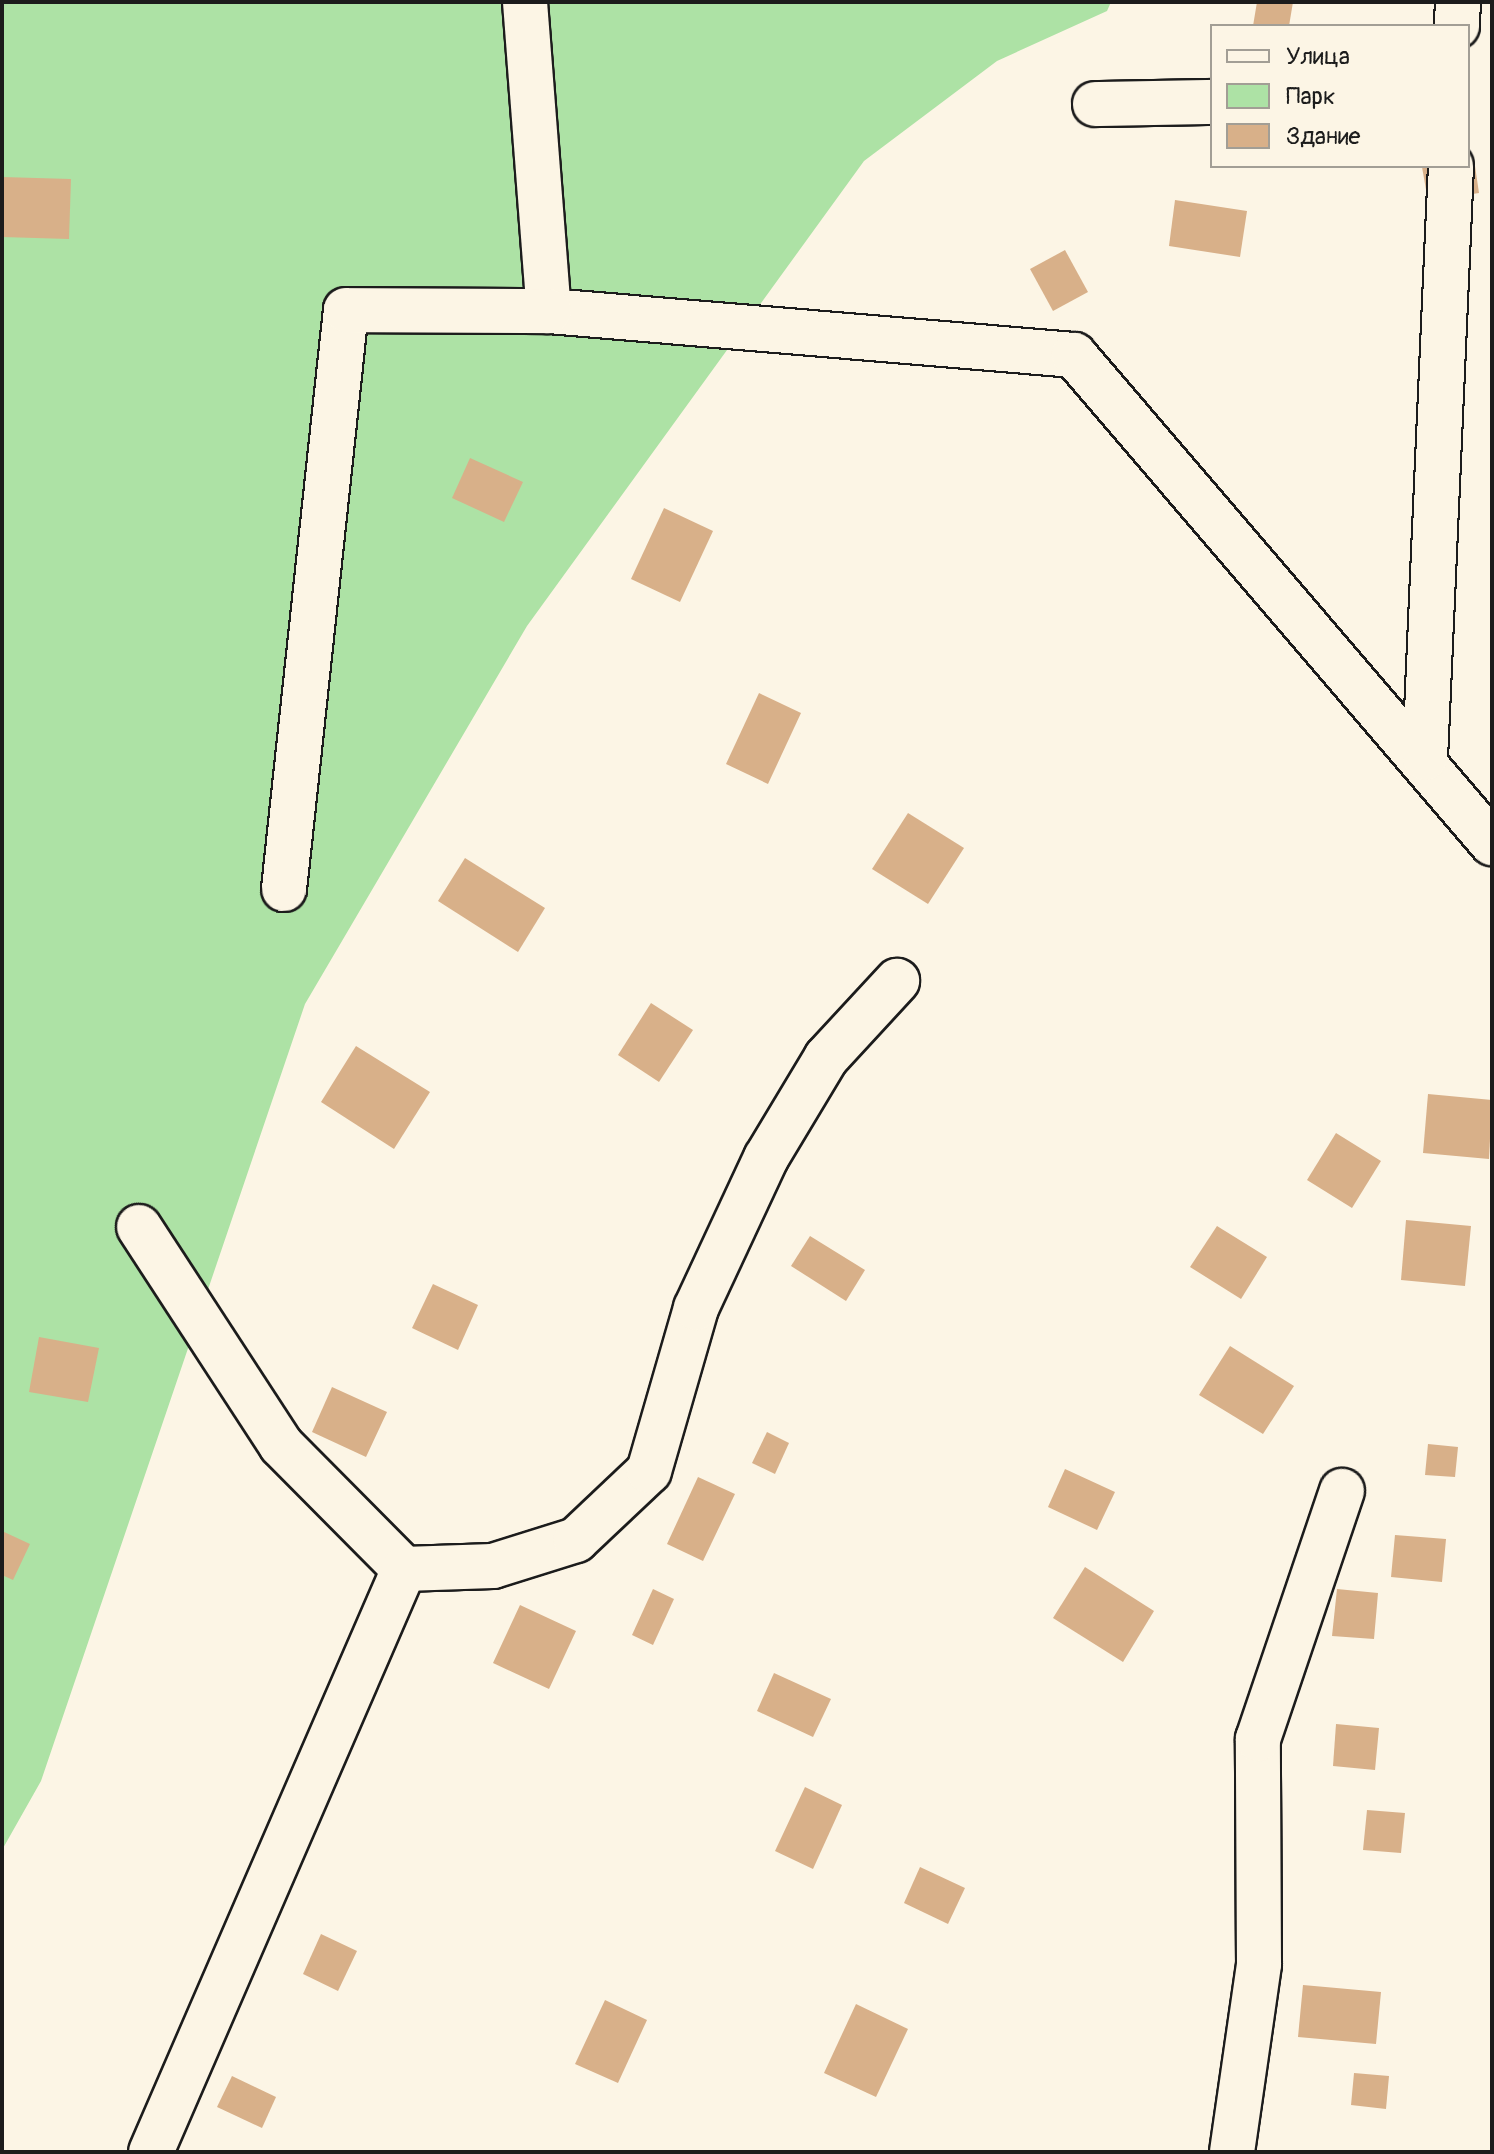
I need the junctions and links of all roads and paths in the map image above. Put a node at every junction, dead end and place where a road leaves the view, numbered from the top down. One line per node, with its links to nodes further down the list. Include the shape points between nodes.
1 (525, 2): 7 (street)
2 (1458, 2): 3 (street)
3 (1457, 24)
4 (1210, 102): 5 (street)
5 (1095, 104)
6 (1451, 168): 8 (street)
7 (549, 311): 8 (street, via 1074,355); 10 (street, via 346,310)
8 (1425, 758): 9 (street)
9 (1492, 843)
10 (284, 889)
11 (897, 981): 14 (street, via 826,1058 766,1158 696,1308 649,1471 576,1540 493,1566)
12 (139, 1227): 14 (street, via 281,1445)
13 (1342, 1491): 16 (street, via 1258,1739 1259,1964)
14 (404, 1569): 15 (street)
15 (151, 2152)
16 (1232, 2152)

